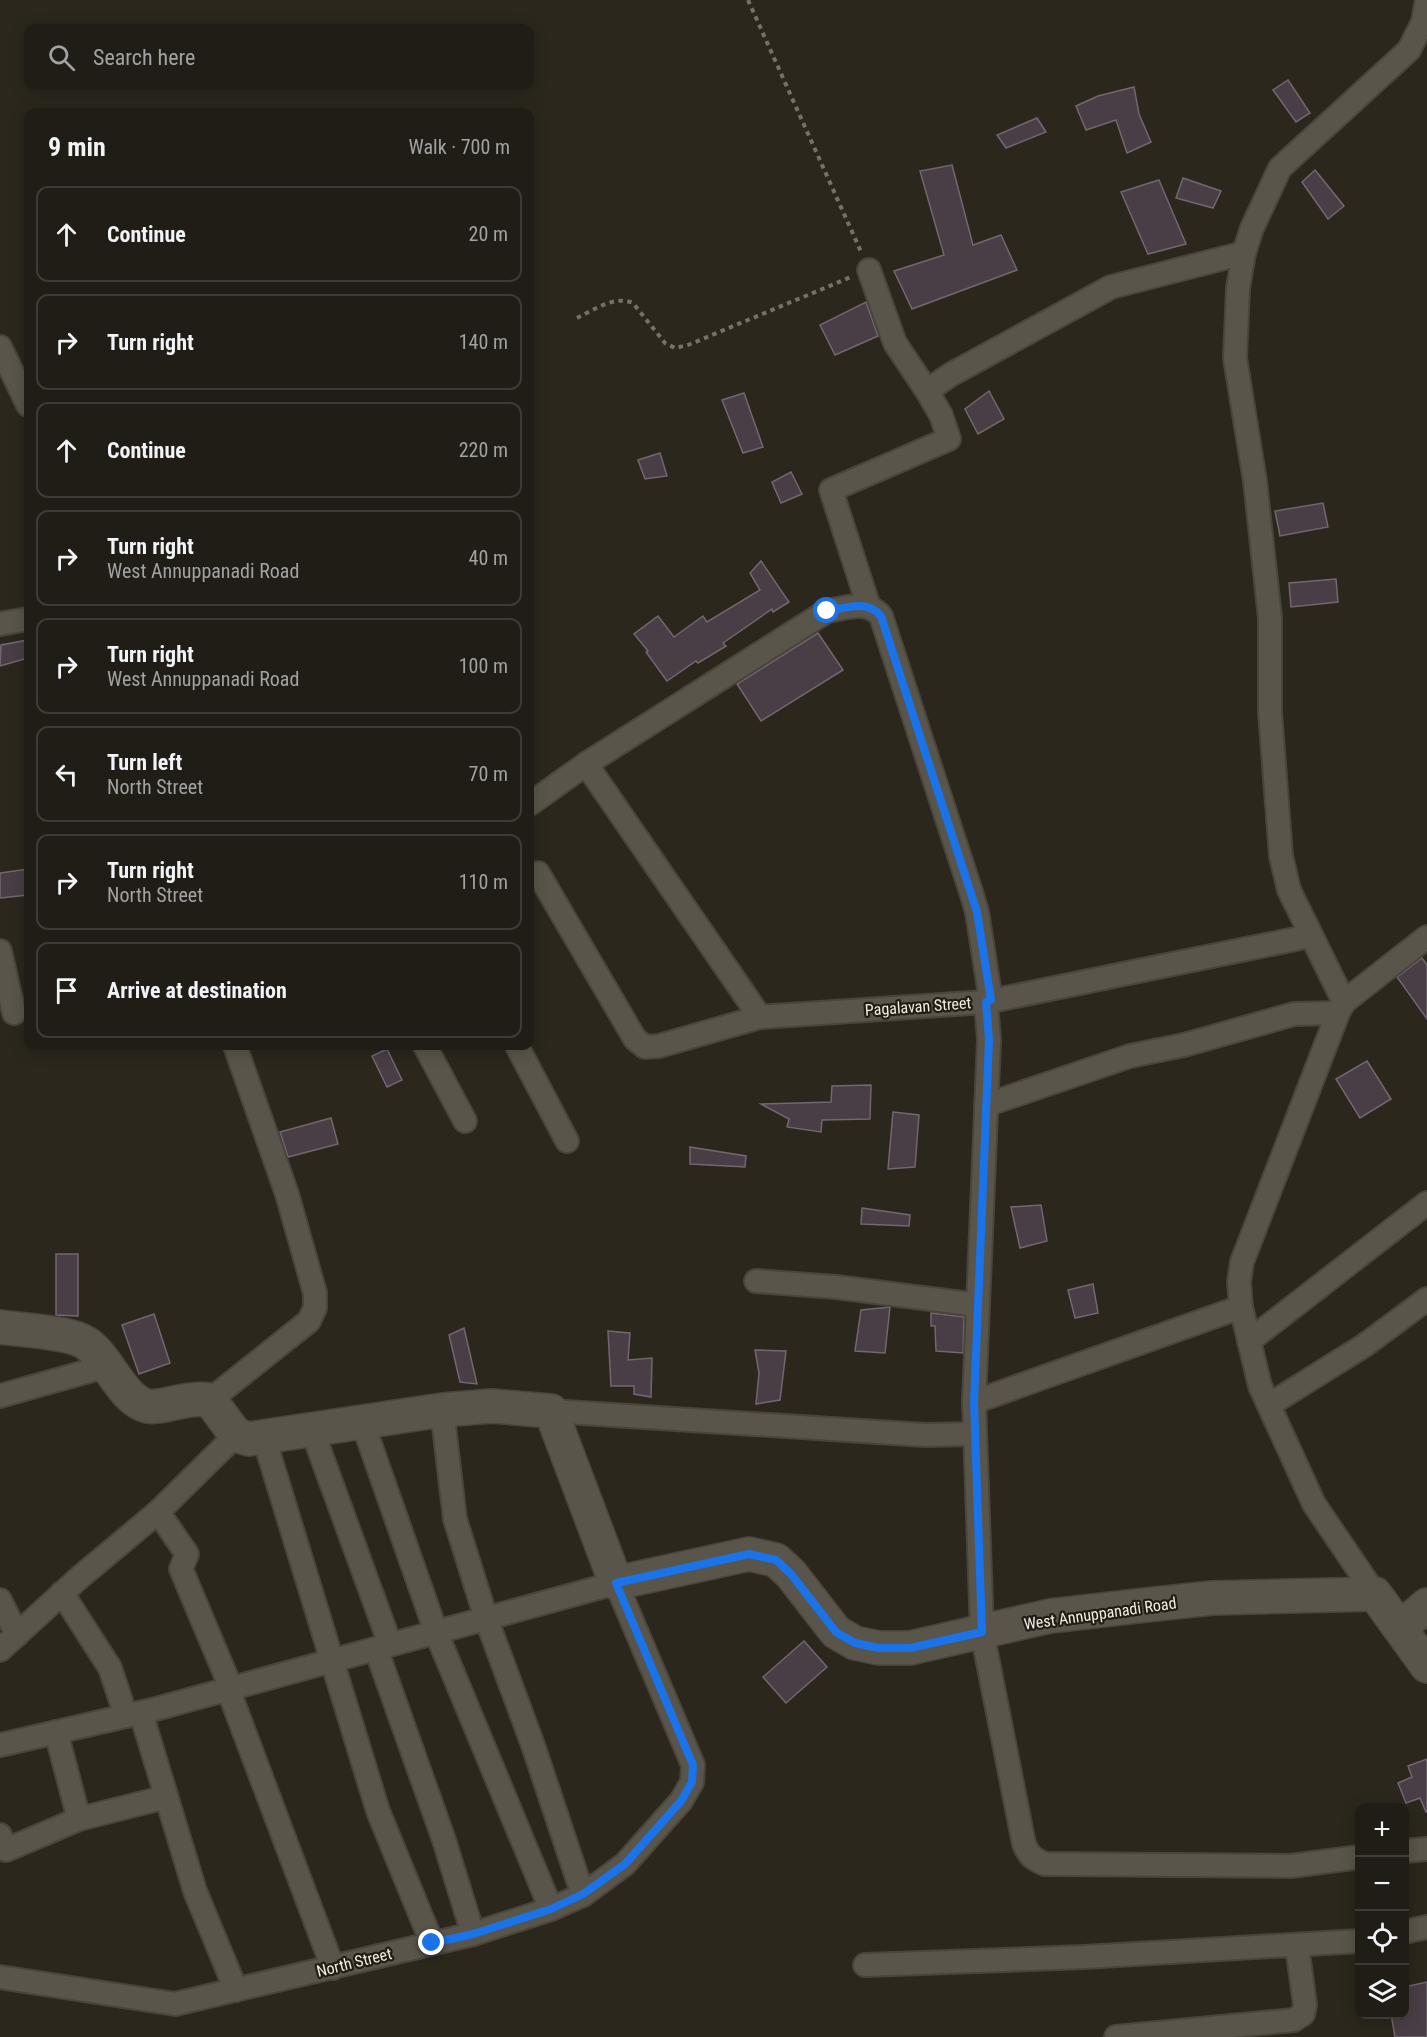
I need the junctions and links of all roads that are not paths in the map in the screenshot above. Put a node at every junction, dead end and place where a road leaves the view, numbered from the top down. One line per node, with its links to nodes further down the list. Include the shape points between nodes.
1 (1427, 0): 2 (street, via 1423,22 1409,50 1280,168)
2 (1244, 253): 5 (street, via 1111,287); 13 (street, via 1235,358 1255,482 1270,618 1270,712 1281,856 1288,890)
3 (869, 270): 5 (street, via 895,343)
4 (0, 347): 6 (street)
5 (927, 391): 7 (street, via 949,439 831,490)
6 (24, 397)
7 (869, 607): 10 (street, via 827,611); 16 (street, via 881,616 972,895)
8 (24, 620): 9 (street)
9 (0, 624)
10 (586, 764): 11 (street); 19 (street)
11 (534, 801)
12 (538, 873): 19 (street, Pagalavan Street, via 634,1039 645,1047)
13 (1310, 936): 16 (street, Pagalavan Street); 17 (street)
14 (1427, 937): 17 (street)
15 (0, 951): 18 (street)
16 (989, 1001): 19 (street, Pagalavan Street); 23 (street)
17 (1341, 1007): 23 (street, via 1294,1014 1130,1056); 30 (street, via 1242,1262)
18 (14, 1012)
19 (760, 1017)
20 (236, 1050): 35 (street, via 287,1194 315,1293 315,1308 309,1321)
21 (427, 1050): 24 (street)
22 (520, 1050): 25 (street)
23 (986, 1105): 29 (street)
24 (465, 1121)
25 (567, 1141)
26 (1427, 1203): 32 (street)
27 (756, 1281): 29 (street)
28 (1427, 1299): 37 (street, via 1365,1346)
29 (978, 1305): 36 (street)
30 (1241, 1306): 32 (street); 36 (street)
31 (0, 1327): 33 (street, via 76,1338)
32 (1249, 1341): 37 (street)
33 (107, 1366): 34 (street); 35 (street, via 130,1395 148,1406)
34 (0, 1396)
35 (210, 1400): 43 (street)
36 (974, 1402): 42 (street)
37 (1269, 1405): 47 (street, via 1314,1504)
38 (442, 1410): 39 (street, via 492,1406); 40 (street); 50 (street, via 455,1519)
39 (552, 1411): 42 (street, via 925,1435); 45 (street)
40 (362, 1421): 41 (street); 52 (street)
41 (312, 1430): 43 (street); 55 (street)
42 (975, 1434): 53 (street)
43 (250, 1437): 44 (street); 57 (street)
44 (158, 1512): 46 (street); 59 (street, via 188,1554 181,1569)
45 (616, 1583): 50 (street); 53 (street, West Annuppanadi Road, via 749,1554 776,1560 836,1632 855,1643 910,1648); 69 (street, North Street, via 693,1765 692,1782 681,1801 625,1864)
46 (62, 1593): 54 (street); 60 (street, via 110,1668)
47 (1375, 1594): 51 (street); 53 (street, West Annuppanadi Road, via 1212,1598 1050,1616)
48 (0, 1600): 54 (street)
49 (1427, 1605): 51 (street)
50 (486, 1618): 52 (street); 69 (street)
51 (1400, 1628): 58 (street)
52 (436, 1632): 55 (street); 70 (street)
53 (982, 1632): 68 (street, via 1024,1844 1034,1859 1045,1864 1292,1866)
54 (17, 1635): 56 (street)
55 (383, 1646): 57 (street); 73 (street)
56 (0, 1650)
57 (333, 1660): 59 (street); 75 (street, via 378,1811)
58 (1427, 1666)
59 (230, 1689): 60 (street); 78 (street)
60 (133, 1714): 61 (street); 63 (street)
61 (56, 1732): 62 (street); 64 (street)
62 (0, 1745)
63 (166, 1797): 64 (street); 80 (street, via 195,1891)
64 (79, 1819): 65 (street, via 6,1850)
65 (0, 1834)
66 (1427, 1849): 67 (street)
67 (1409, 1851)
68 (1355, 1858)
69 (583, 1894): 70 (street, North Street)
70 (551, 1909): 73 (street, North Street)
71 (1427, 1928): 72 (street)
72 (1409, 1931)
73 (473, 1934): 75 (street, North Street)
74 (1355, 1941): 76 (street)
75 (432, 1943): 78 (street, North Street)
76 (1297, 1946): 77 (street); 81 (street, via 1303,2014 1293,2019)
77 (865, 1965)
78 (333, 1968): 80 (street, North Street)
79 (0, 1977): 80 (street, North Street, via 175,2004)
80 (236, 1990)
81 (1163, 2034): 82 (street)
82 (1116, 2037)

